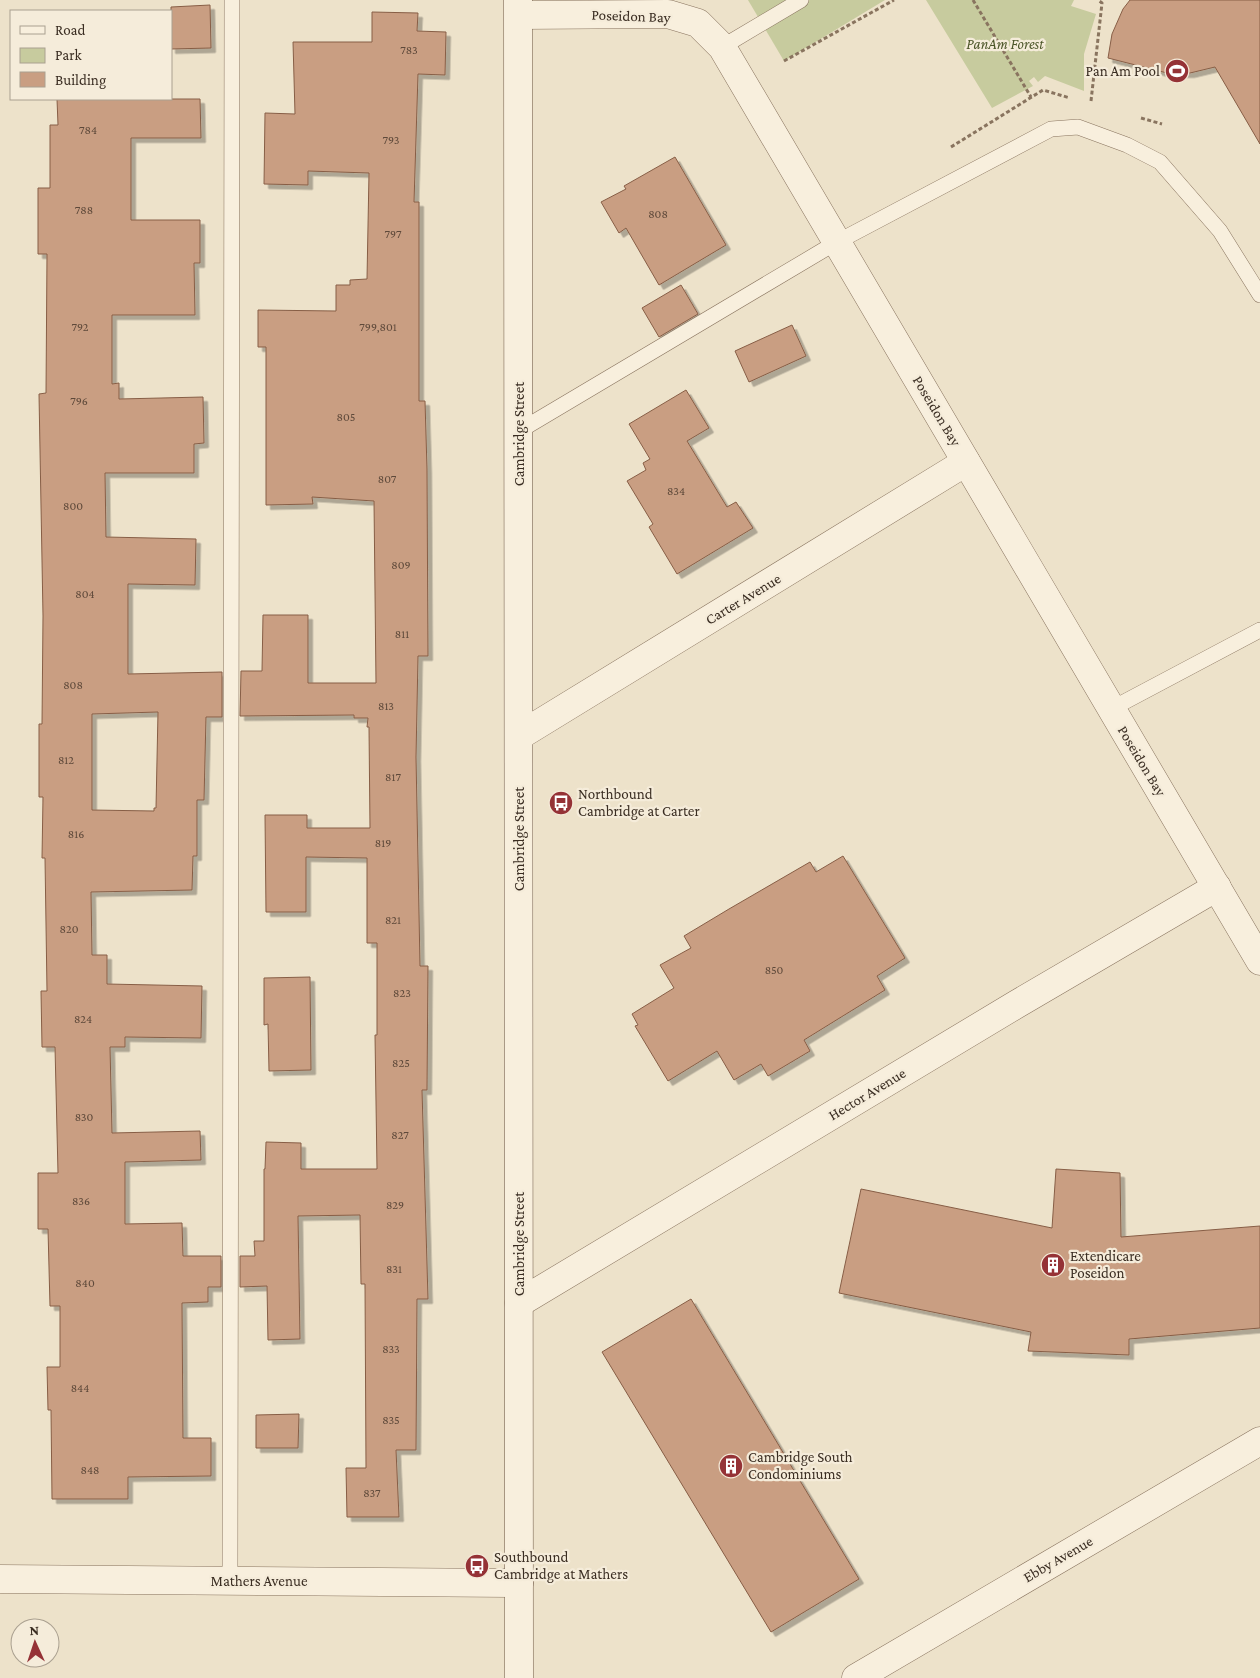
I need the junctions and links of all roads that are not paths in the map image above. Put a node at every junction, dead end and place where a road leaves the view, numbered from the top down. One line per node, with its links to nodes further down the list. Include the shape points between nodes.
1 (232, 0): 17 (lane)
2 (801, 0): 4 (lane)
3 (518, 7): 4 (street, Poseidon Bay, via 668,14 698,23); 7 (street, Cambridge Street)
4 (722, 47): 5 (street, Poseidon Bay)
5 (837, 242): 6 (lane, via 1051,129 1078,127 1127,145 1160,162 1220,231); 7 (lane); 8 (street, Poseidon Bay)
6 (1260, 294)
7 (519, 431): 11 (street, Cambridge Street)
8 (966, 462): 10 (street, Poseidon Bay); 11 (street, Carter Avenue)
9 (1260, 630): 10 (lane)
10 (1111, 709): 12 (street, Poseidon Bay)
11 (519, 736): 14 (street, Cambridge Street)
12 (1217, 887): 13 (street, Poseidon Bay); 14 (street, Hector Avenue)
13 (1260, 961)
14 (519, 1303): 18 (street, Cambridge Street)
15 (1260, 1441): 20 (street, Ebby Avenue)
16 (0, 1579): 17 (street, Mathers Avenue)
17 (230, 1581): 18 (street, Mathers Avenue)
18 (518, 1582): 19 (street, Cambridge Street)
19 (519, 1678)
20 (856, 1678)

